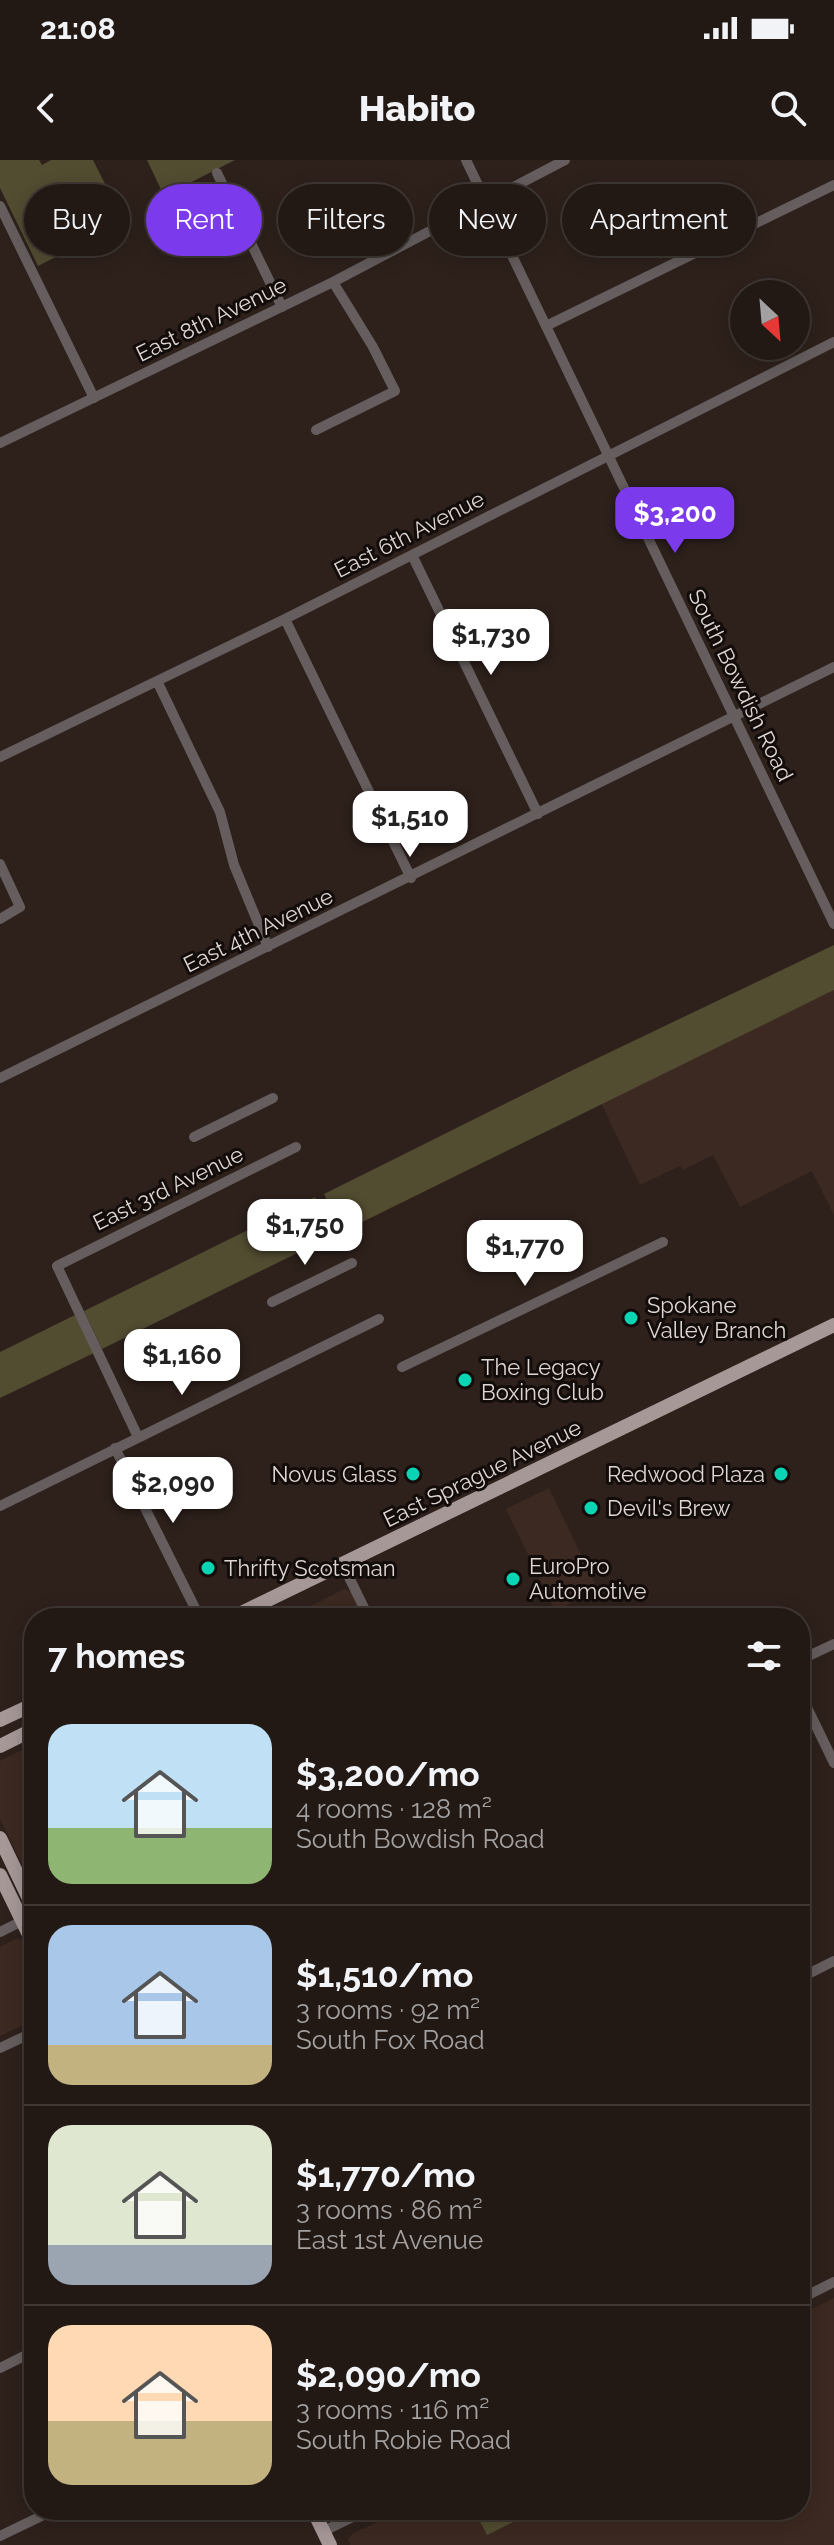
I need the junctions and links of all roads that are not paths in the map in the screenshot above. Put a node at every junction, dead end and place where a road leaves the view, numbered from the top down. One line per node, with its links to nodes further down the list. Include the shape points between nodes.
1 (466, 160): 4 (street, South Bowdish Road)
2 (565, 160): 5 (street, East 8th Avenue)
3 (217, 173): 11 (street)
4 (477, 184)
5 (517, 184)
6 (834, 185): 12 (street)
7 (0, 206): 14 (street)
8 (429, 233): 10 (street, East 8th Avenue)
9 (512, 256): 12 (street, South Bowdish Road)
10 (333, 282): 11 (street, East 8th Avenue); 15 (street, via 395,391)
11 (282, 307): 14 (street, East 8th Avenue)
12 (546, 326): 17 (street, South Bowdish Road)
13 (834, 342): 17 (street, East 6th Avenue)
14 (94, 398): 16 (street, East 8th Avenue)
15 (316, 430)
16 (0, 443)
17 (608, 455): 18 (street, East 6th Avenue); 22 (street, South Bowdish Road)
18 (412, 555): 19 (street, East 6th Avenue); 24 (street)
19 (285, 619): 21 (street, East 6th Avenue); 26 (street)
20 (834, 667): 22 (street, East 4th Avenue)
21 (157, 681): 23 (street, East 6th Avenue); 29 (street, via 220,812 234,865)
22 (734, 717): 24 (street, East 4th Avenue); 28 (street, South Bowdish Road)
23 (0, 757)
24 (538, 814): 26 (street, East 4th Avenue)
25 (0, 864): 27 (street, via 20,907)
26 (411, 878): 29 (street, East 4th Avenue)
27 (0, 919)
28 (834, 924)
29 (268, 947): 30 (street, East 4th Avenue)
30 (0, 1078)
31 (273, 1098): 32 (street)
32 (194, 1137)
33 (296, 1147): 40 (street, East 3rd Avenue, via 57,1266)
34 (663, 1242): 39 (street)
35 (352, 1263): 36 (street)
36 (272, 1302)
37 (379, 1319): 40 (street)
38 (834, 1325): 43 (main road, East Sprague Avenue)
39 (402, 1367)
40 (138, 1437): 41 (street)
41 (115, 1448): 42 (street); 44 (street)
42 (0, 1506)
43 (343, 1565): 45 (main road, East Sprague Avenue); 46 (street)
44 (195, 1608)
45 (255, 1608)
46 (364, 1608)
47 (834, 1644): 48 (street)
48 (810, 1655)
49 (24, 1709): 51 (main road)
50 (810, 1714): 54 (street)
51 (0, 1720)
52 (24, 1734): 53 (main road)
53 (0, 1746)
54 (834, 1763)
55 (0, 1838): 57 (main road)
56 (0, 1875): 58 (main road)
57 (24, 1888)
58 (22, 1921): 59 (main road); 60 (street)
59 (24, 1925)
60 (0, 1932)
61 (834, 1961): 62 (street)
62 (810, 1973)
63 (24, 2037): 64 (street)
64 (0, 2048)
65 (834, 2282): 66 (street)
66 (810, 2294)
67 (24, 2356): 68 (street)
68 (0, 2368)
69 (33, 2520): 72 (street)
70 (318, 2520): 73 (main road)
71 (353, 2520): 73 (street)
72 (0, 2536)
73 (327, 2538)

